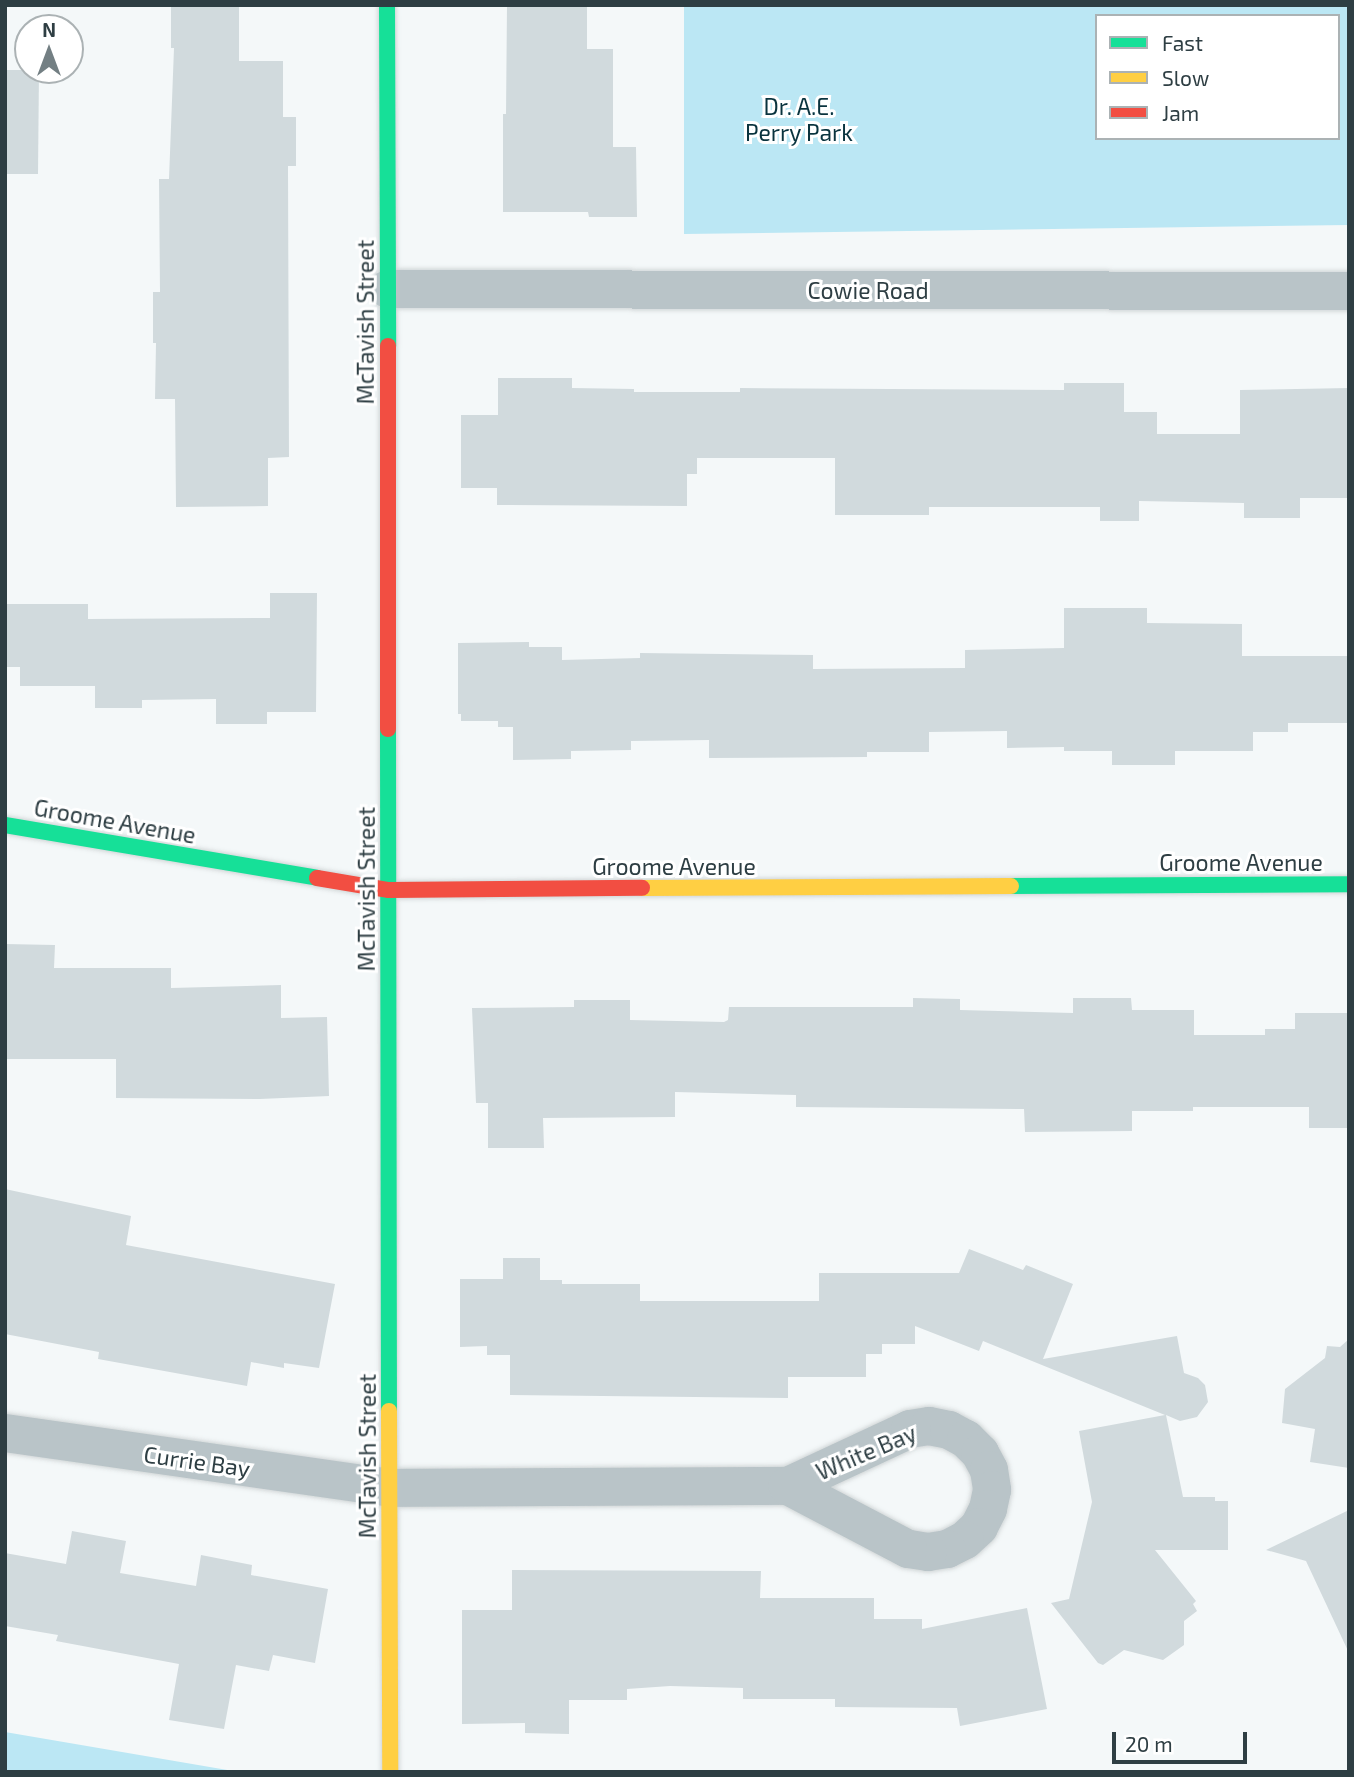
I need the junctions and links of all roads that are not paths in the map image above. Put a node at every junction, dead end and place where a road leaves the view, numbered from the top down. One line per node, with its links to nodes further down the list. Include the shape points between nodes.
1 (387, 5): 2 (street, McTavish Street)
2 (388, 289): 3 (street, Cowie Road); 6 (street, McTavish Street)
3 (1349, 291)
4 (5, 825): 6 (street, Groome Avenue)
5 (1349, 884): 6 (street, Groome Avenue)
6 (389, 890): 9 (street, McTavish Street)
7 (5, 1433): 9 (street, Currie Bay)
8 (788, 1486): 8 (street, White Bay, via 908,1549 928,1552 947,1549 979,1527 992,1490 989,1470 966,1438 929,1426 910,1429); 9 (street, White Bay)
9 (390, 1488): 10 (street, McTavish Street)
10 (390, 1772)

